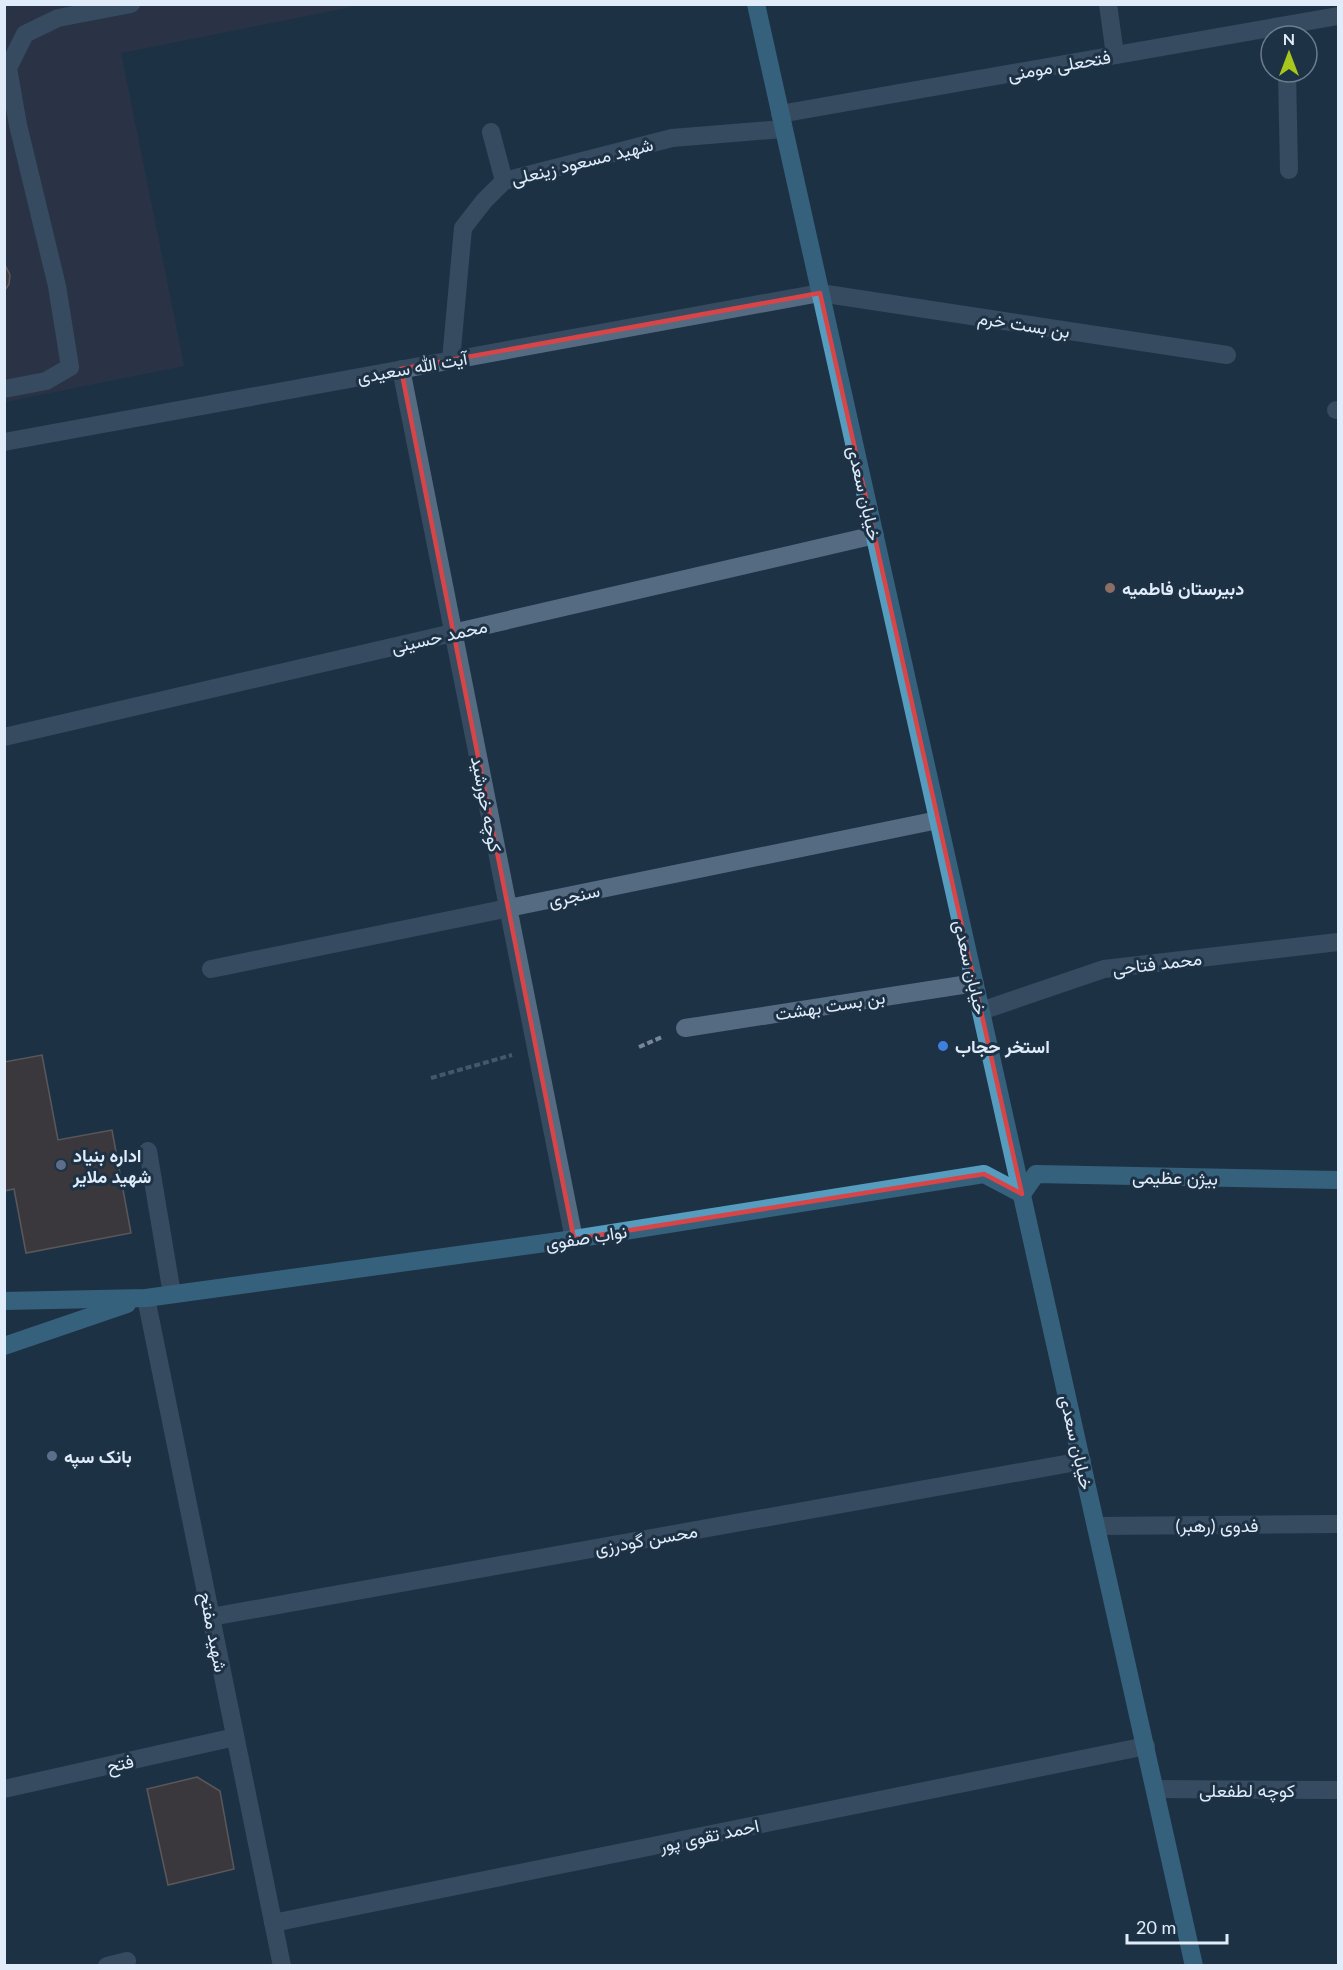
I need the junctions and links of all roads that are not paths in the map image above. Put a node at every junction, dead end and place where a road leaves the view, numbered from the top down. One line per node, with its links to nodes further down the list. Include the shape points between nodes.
1 (131, 4): 17 (street, via 58,18 26,34 8,68 57,286 70,367 46,381)
2 (756, 4): 9 (main road, خیابان سعدی)
3 (1108, 4): 7 (street)
4 (1338, 16): 5 (street, فتحعلی مومنی)
5 (1309, 24)
6 (1259, 34): 7 (street, فتحعلی مومنی)
7 (1115, 55): 9 (street, فتحعلی مومنی)
8 (1287, 84): 11 (street)
9 (782, 121): 12 (street, شهید مسعود زینعلی, via 672,138); 13 (main road, خیابان سعدی)
10 (491, 132): 12 (street)
11 (1289, 170)
12 (504, 181): 15 (street, شهید مسعود زینعلی, via 463,228)
13 (820, 293): 14 (street, بن بست خرم); 15 (street, آیت الله سعیدی); 19 (main road, خیابان سعدی)
14 (1227, 355)
15 (451, 360): 16 (street, آیت الله سعیدی)
16 (401, 369): 18 (street, آیت الله سعیدی); 20 (street, کوچه خورشید)
17 (4, 389)
18 (4, 442)
19 (875, 535): 20 (street, محمد حسینی); 22 (main road, خیابان سعدی)
20 (453, 632): 21 (street, محمد حسینی); 23 (street, کوچه خورشید)
21 (4, 736)
22 (938, 820): 23 (street, سنجری); 26 (main road, خیابان سعدی)
23 (508, 908): 25 (street, سنجری); 32 (street, کوچه خورشید)
24 (1338, 942): 27 (street, محمد فتاحی, via 1104,969)
25 (211, 969)
26 (975, 983): 27 (main road, خیابان سعدی); 28 (street, بن بست بهشت)
27 (981, 1011): 31 (main road, خیابان سعدی)
28 (685, 1028)
29 (148, 1151): 33 (street)
30 (1338, 1180): 31 (main road, بیژن عظیمی, via 1036,1174)
31 (1022, 1194): 32 (main road, نواب صفوی, via 984,1174); 37 (main road, خیابان سعدی)
32 (574, 1239): 33 (main road, نواب صفوی)
33 (172, 1294): 34 (main road, نواب صفوی)
34 (146, 1298): 35 (main road); 36 (main road); 40 (street, شهید مفتح)
35 (4, 1301)
36 (4, 1346)
37 (1082, 1461): 39 (main road, خیابان سعدی); 40 (street, محسن گودرزی)
38 (1338, 1524): 39 (street, فدوی (رهبر))
39 (1096, 1526): 42 (main road, خیابان سعدی)
40 (211, 1617): 41 (street, شهید مفتح)
41 (235, 1737): 43 (street, فتح); 46 (street, شهید مفتح)
42 (1146, 1746): 44 (main road, خیابان سعدی); 46 (street, احمد تقوی پور)
43 (4, 1789)
44 (1155, 1789): 45 (street, کوچه لطفعلی); 50 (main road, خیابان سعدی)
45 (1338, 1790)
46 (273, 1923): 49 (street, شهید مفتح)
47 (127, 1961): 48 (street)
48 (107, 1965)
49 (282, 1965)
50 (1194, 1965)

